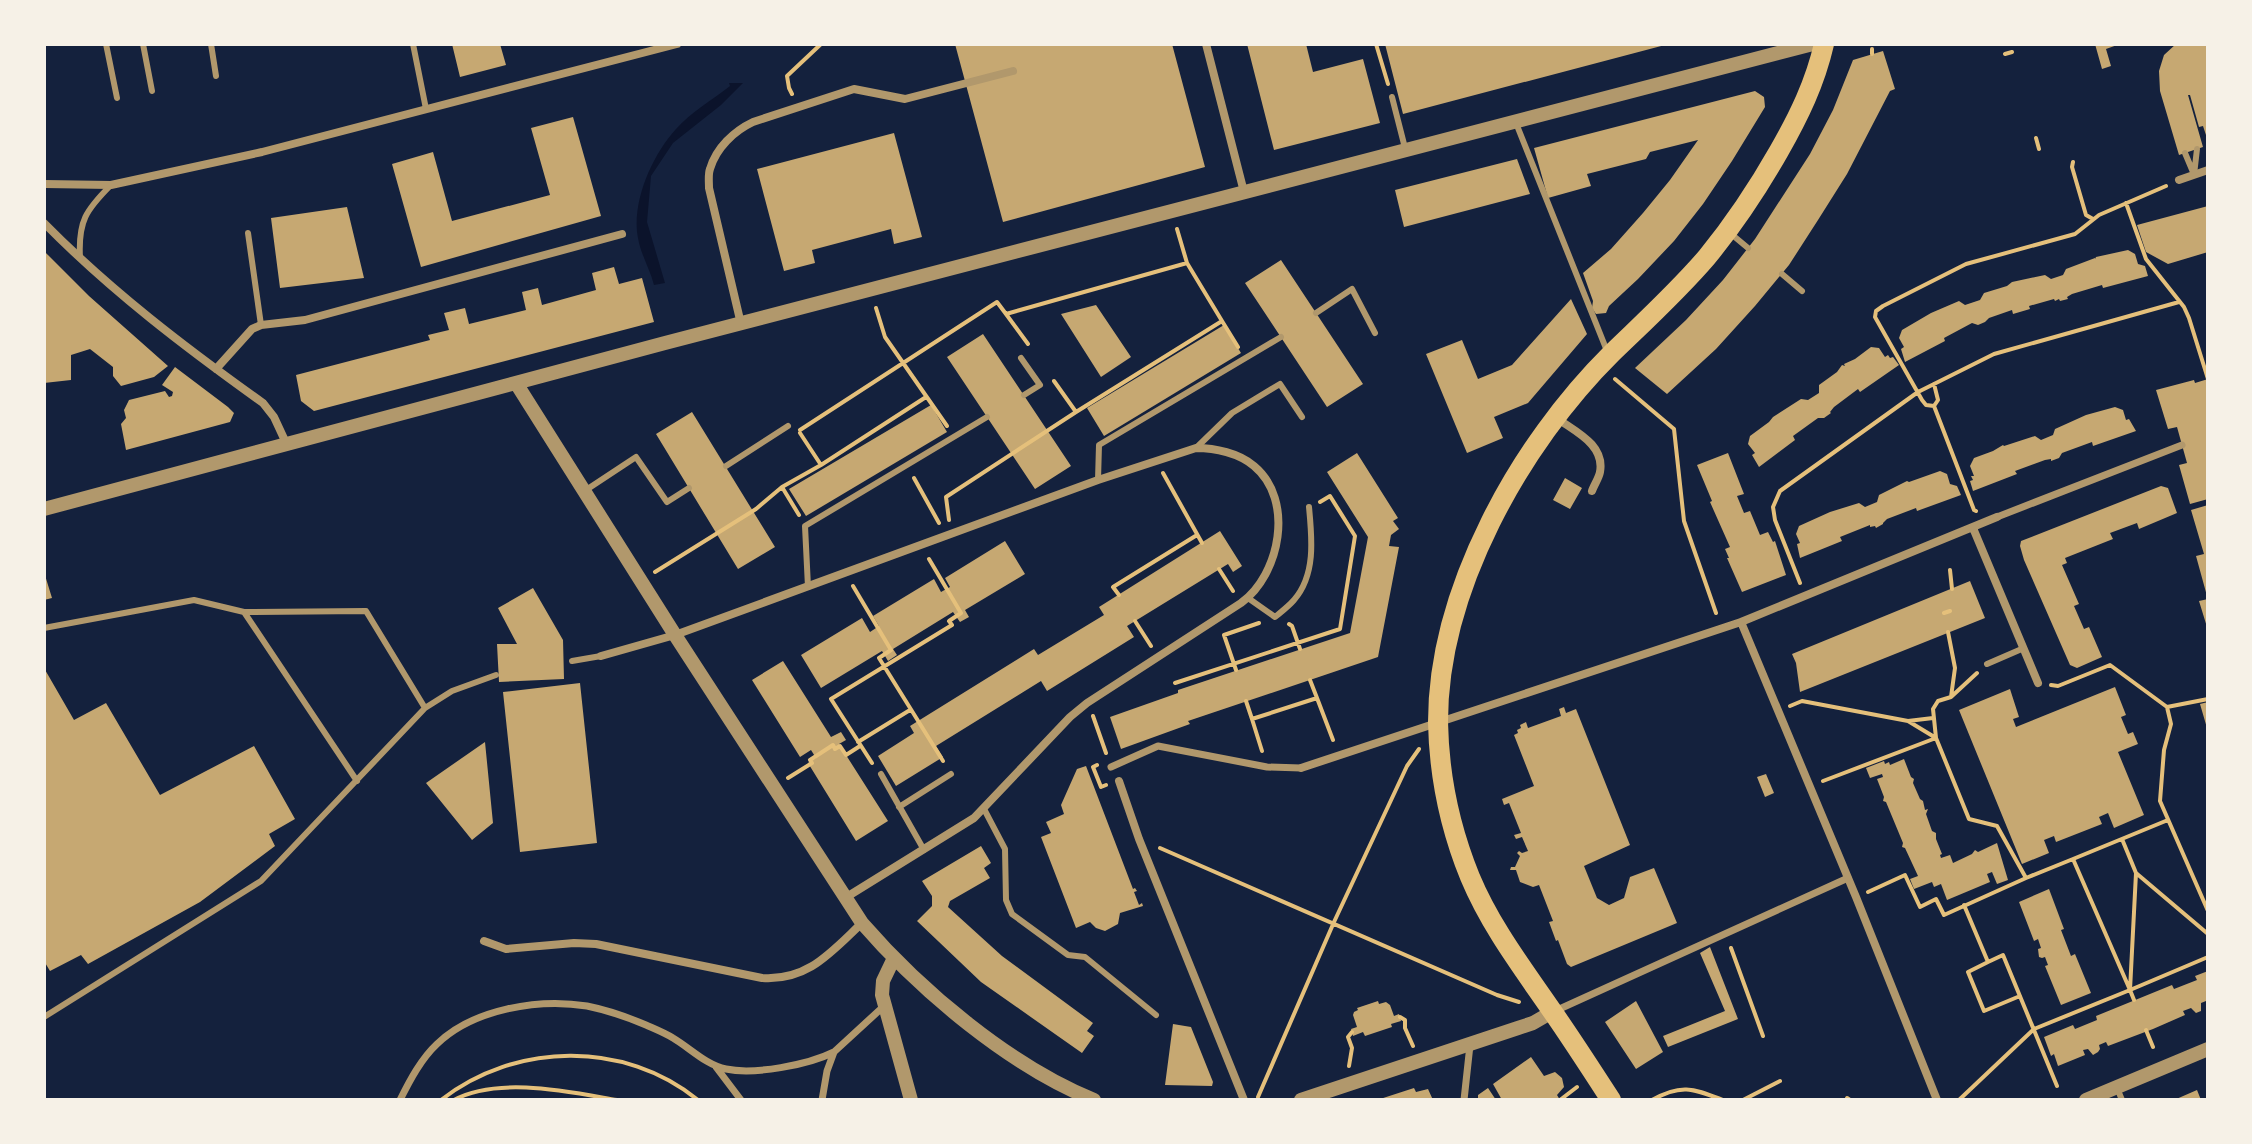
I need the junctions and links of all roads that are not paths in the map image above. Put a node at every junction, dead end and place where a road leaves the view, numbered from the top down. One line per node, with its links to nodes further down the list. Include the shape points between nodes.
1 (106, 44): 13 (lane)
2 (143, 44): 11 (lane)
3 (211, 44): 10 (lane)
4 (413, 44): 14 (lane)
5 (677, 44): 14 (street)
6 (1206, 44): 24 (street)
7 (1813, 44): 15 (street)
8 (1824, 44): 26 (main road, via 1799,115)
9 (1013, 71): 34 (street, via 905,99 854,89 762,118 729,137 710,169 709,188)
10 (216, 76)
11 (152, 91)
12 (1392, 97): 17 (lane)
13 (117, 98)
14 (426, 109): 23 (street)
15 (1515, 120): 17 (street); 39 (lane)
16 (2197, 149): 20 (lane)
17 (1406, 150): 24 (street)
18 (2185, 153): 20 (lane)
19 (2208, 170): 20 (street)
20 (2194, 175): 21 (street)
21 (2179, 180)
22 (44, 184): 23 (street)
23 (111, 185): 30 (lane, via 85,214)
24 (1244, 192): 34 (street)
25 (44, 223): 30 (street)
26 (1727, 231): 29 (lane); 39 (main road)
27 (248, 233): 35 (lane)
28 (622, 234): 35 (street, via 305,320)
29 (1748, 248)
30 (80, 258): 40 (street)
31 (1782, 274): 32 (lane)
32 (1802, 291)
33 (1316, 313): 36 (lane, via 1352,289)
34 (741, 324): 41 (street)
35 (261, 325): 40 (street)
36 (1375, 333)
37 (1281, 337): 51 (lane, via 1099,445)
38 (1021, 358): 42 (lane, via 1040,385)
39 (1605, 362): 45 (main road)
40 (216, 369): 47 (street, via 263,403)
41 (516, 383): 47 (street); 54 (street)
42 (1024, 395)
43 (987, 417): 59 (lane, via 805,526)
44 (1302, 417): 49 (lane, via 1280,384 1232,413)
45 (1557, 418): 53 (street, via 1593,444 1600,472); 72 (main road, via 1509,490 1470,570 1451,631)
46 (788, 426): 50 (lane)
47 (287, 445): 56 (street)
48 (2182, 445): 57 (street)
49 (1196, 448): 51 (street); 60 (street, via 1249,461 1272,490 1277,513 1274,556 1262,583)
50 (726, 466)
51 (1098, 480): 59 (street)
52 (689, 488): 54 (lane, via 667,502 636,457)
53 (1592, 491)
54 (583, 492): 64 (street)
55 (1309, 507): 60 (lane, via 1313,545 1296,598 1275,617)
56 (44, 509)
57 (1997, 517): 58 (street)
58 (1973, 528): 62 (street); 65 (street)
59 (808, 587): 64 (street)
60 (1244, 601): 80 (street, via 1087,703)
61 (244, 612): 63 (lane, via 194,600); 71 (lane, via 366,611); 77 (lane)
62 (1741, 622): 72 (street); 82 (street)
63 (44, 628)
64 (675, 635): 66 (street); 83 (street)
65 (2024, 648): 68 (lane); 70 (street)
66 (601, 656): 67 (lane)
67 (572, 661)
68 (1987, 664)
69 (496, 675): 71 (lane, via 452,691)
70 (2038, 683)
71 (425, 708): 77 (lane)
72 (1438, 721): 74 (street); 88 (main road, via 1441,771 1463,860 1492,921)
73 (1111, 767): 74 (street, via 1158,746 1267,767)
74 (1301, 768)
75 (881, 774): 79 (lane)
76 (951, 774): 79 (lane)
77 (357, 781): 90 (lane, via 261,881)
78 (1119, 781): 101 (street)
79 (899, 807): 81 (lane)
80 (984, 809): 81 (street); 89 (lane, via 1005,849 1006,900 1012,914 1068,955 1085,957)
81 (924, 850): 83 (street)
82 (1848, 878): 88 (street); 105 (street)
83 (845, 898): 84 (street)
84 (862, 923): 85 (street, via 817,964 779,979 596,944 506,949); 86 (street)
85 (484, 941)
86 (894, 958): 87 (street, via 883,981); 100 (street, via 1008,1053)
87 (884, 1006): 93 (street); 99 (street)
88 (1552, 1012): 91 (street); 104 (main road)
89 (1156, 1015)
90 (44, 1017)
91 (1470, 1045): 102 (street); 103 (street)
92 (2208, 1049): 95 (street)
93 (834, 1052): 94 (street, via 804,1063 748,1070); 98 (street)
94 (715, 1065): 96 (street, via 673,1038 620,1015 588,1006 534,1005 481,1017 448,1035 424,1058); 97 (street)
95 (2120, 1094): 106 (street)
96 (400, 1100)
97 (741, 1100)
98 (822, 1100)
99 (911, 1100)
100 (1094, 1100)
101 (1244, 1100)
102 (1301, 1100)
103 (1464, 1100)
104 (1611, 1100)
105 (1937, 1100)
106 (2086, 1100)

